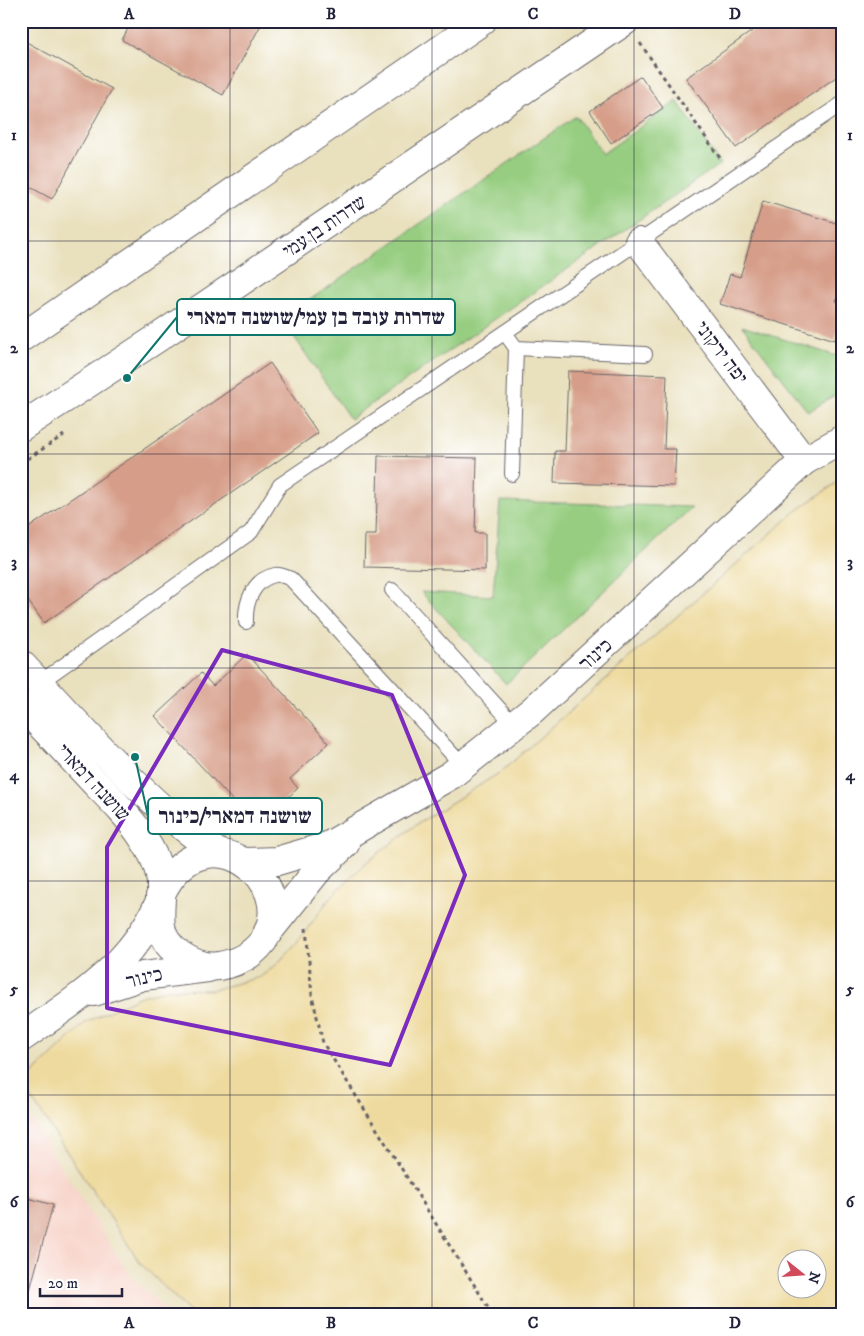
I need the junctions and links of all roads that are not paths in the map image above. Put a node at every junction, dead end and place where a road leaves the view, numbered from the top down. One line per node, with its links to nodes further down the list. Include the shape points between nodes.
1 (482, 21): 6 (street)
2 (625, 21): 9 (street, שדרות בן עמי, via 164,334)
3 (843, 103): 4 (lane)
4 (639, 242): 5 (lane); 12 (street, יפה ירקוני)
5 (505, 333): 7 (lane); 16 (lane, via 280,485 251,532)
6 (21, 338)
7 (516, 348): 8 (lane); 13 (lane)
8 (645, 354)
9 (21, 427)
10 (843, 429): 12 (street, כינור)
11 (843, 439): 12 (street, כינור)
12 (807, 459): 18 (street, כינור)
13 (512, 474)
14 (392, 590): 18 (lane)
15 (246, 622): 19 (lane, via 245,608 250,595 266,578 277,574 291,579)
16 (30, 673): 21 (street, שושנה דמארי, via 137,787)
17 (21, 704): 23 (street, שושנה דמארי, via 128,817 142,836 157,863)
18 (515, 726): 19 (street, כינור)
19 (463, 766): 20 (street, כינור)
20 (362, 828): 22 (street, כינור, via 302,855 277,861); 24 (street, כינור, via 317,871)
21 (218, 853): 22 (street, via 238,857); 23 (street, via 199,855 181,864 168,878)
22 (245, 862): 24 (street, via 266,884 271,902 271,922)
23 (160, 900): 25 (street, via 161,928 178,954 196,964); 26 (street, כינור, via 148,928 132,949)
24 (266, 934): 25 (street, via 251,954 234,964)
25 (214, 967): 26 (street, כינור, via 143,976)
26 (77, 1000): 27 (street, כינור)
27 (21, 1038)

